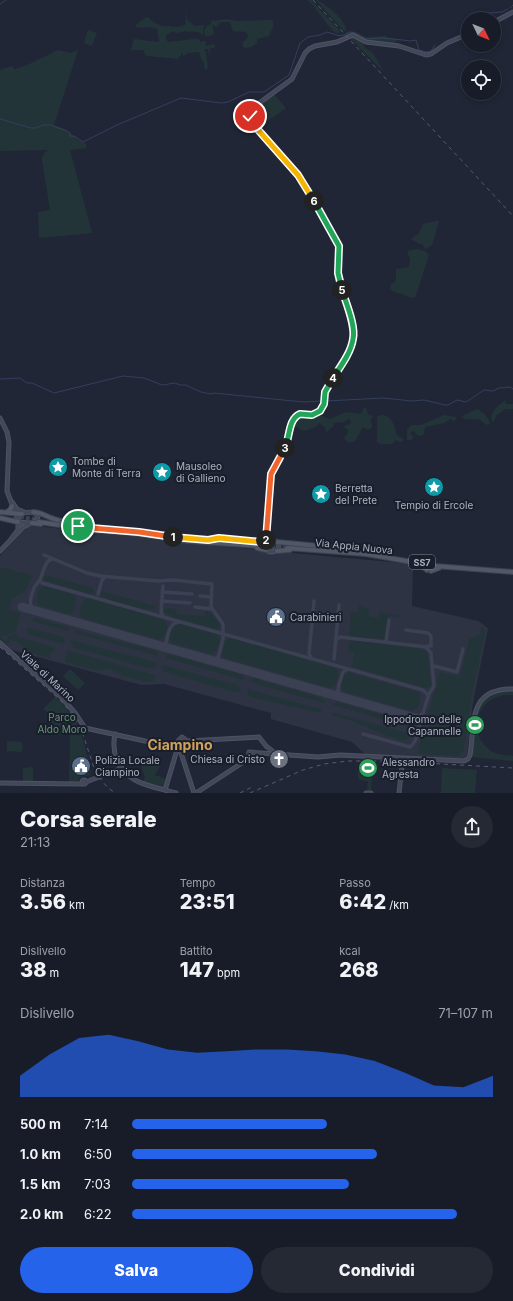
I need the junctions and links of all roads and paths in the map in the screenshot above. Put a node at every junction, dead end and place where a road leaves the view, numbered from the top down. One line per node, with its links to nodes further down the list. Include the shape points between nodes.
1 (513, 12): 2 (street)
2 (501, 18)
3 (461, 37): 16 (street, via 427,55 399,46 365,41 353,35 337,42 315,46 305,52 292,79 250,111 252,122 301,180 336,239 339,248 339,279 354,338 350,350 326,390 324,404 317,413 300,414 291,425 287,443 271,474 266,537)
4 (0, 418): 5 (street, via 8,438)
5 (8, 495): 6 (street); 8 (street, via 17,510)
6 (12, 506): 9 (main road, via 9,512); 10 (street)
7 (33, 512): 8 (street); 12 (street, via 38,518); 13 (main road)
8 (24, 513): 10 (main road)
9 (0, 514): 10 (main road); 10 (main road)
10 (16, 518): 12 (street); 14 (street, via 18,530)
11 (39, 521): 13 (main road)
12 (32, 523): 13 (main road, via 77,530); 14 (street, via 24,526)
13 (91, 529): 15 (main road)
14 (11, 539): 23 (street)
15 (207, 541): 16 (main road, via 219,538); 18 (main road); 20 (main road)
16 (268, 541): 17 (street); 20 (street, via 264,546)
17 (277, 542): 21 (street, via 279,547); 22 (main road, via 330,547)
18 (259, 545)
19 (288, 547): 22 (main road, Via Appia Nuova / SS7)
20 (266, 550): 21 (street)
21 (276, 550): 22 (main road)
22 (343, 551): 24 (main road, Via Appia Nuova / SS7); 26 (main road, Via Appia Nuova / SS7, via 368,552 436,564)
23 (0, 552)
24 (414, 562): 25 (main road, Via Appia Nuova / SS7); 25 (main road, via 429,571)
25 (450, 567): 26 (main road, Via Appia Nuova / SS7)
26 (513, 572)
27 (0, 643): 29 (street, Viale di Marino, via 62,698 84,728)
28 (513, 689): 33 (street, via 493,692 478,705 474,716 470,754 466,760 335,755 318,757)
29 (115, 734): 31 (street, Viale di Marino); 35 (street, via 113,748)
30 (187, 741): 31 (street, via 181,737); 32 (street); 33 (street, via 260,737)
31 (174, 745): 32 (street)
32 (178, 750): 37 (street); 39 (street)
33 (273, 753): 39 (street, via 249,752 245,761)
34 (402, 766): 42 (street)
35 (122, 768): 36 (street, via 84,782); 37 (street, via 135,780)
36 (0, 783)
37 (165, 790): 38 (street)
38 (176, 793)
39 (195, 793)
40 (366, 793): 41 (street)
41 (371, 793)
42 (399, 793)

